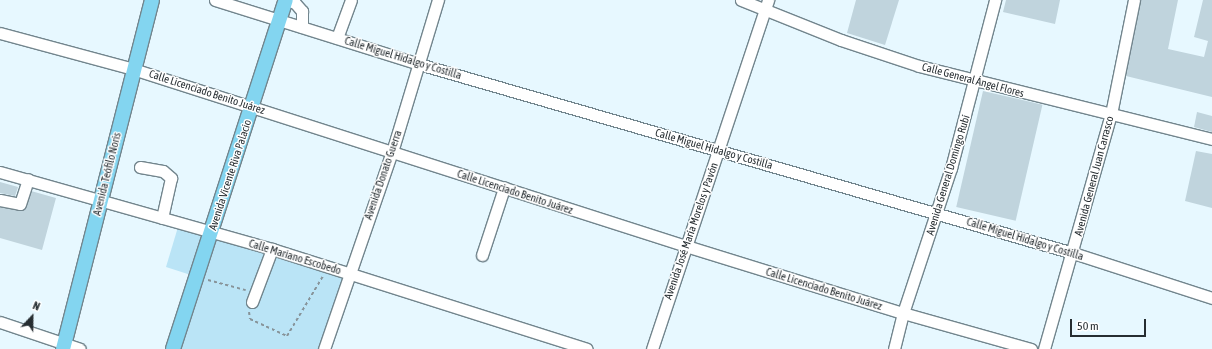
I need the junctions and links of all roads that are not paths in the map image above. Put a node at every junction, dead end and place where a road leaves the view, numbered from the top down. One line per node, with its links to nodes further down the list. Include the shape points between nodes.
1 (152, 0): 15 (main road, Avenida Teófilo Noris)
2 (215, 0): 10 (street, Calle Miguel Hidalgo y Costilla)
3 (286, 0): 10 (main road, Avenida Vicente Riva Palacio); 11 (street, via 302,11)
4 (351, 0): 13 (street)
5 (438, 0): 14 (street, Avenida Donato Guerra)
6 (741, 0): 9 (street, Calle General Ángel Flores)
7 (995, 0): 16 (street, Avenida General Domingo Rubí)
8 (1134, 0): 18 (street, Avenida General Juan Carrasco)
9 (767, 5): 16 (street, Calle General Ángel Flores, via 841,40); 20 (street, Avenida José María Morelos y Pavón)
10 (279, 20): 11 (street, Calle Miguel Hidalgo y Costilla); 17 (main road, Avenida Vicente Riva Palacio)
11 (302, 27): 13 (street, Calle Miguel Hidalgo y Costilla)
12 (0, 33): 15 (street, Calle Licenciado Benito Juárez)
13 (337, 38): 14 (street, Calle Miguel Hidalgo y Costilla)
14 (419, 64): 20 (street, Calle Miguel Hidalgo y Costilla); 21 (street, Avenida Donato Guerra)
15 (133, 69): 17 (street, Calle Licenciado Benito Juárez); 27 (main road, Avenida Teófilo Noris)
16 (976, 82): 18 (street, Calle General Ángel Flores); 28 (street, Avenida General Domingo Rubí)
17 (252, 107): 21 (street, Calle Licenciado Benito Juárez); 30 (main road, Avenida Vicente Riva Palacio)
18 (1111, 114): 19 (street, Calle General Ángel Flores); 33 (street, Avenida General Juan Carrasco)
19 (1212, 140)
20 (719, 151): 28 (street, Calle Miguel Hidalgo y Costilla); 31 (street, Avenida José María Morelos y Pavón)
21 (392, 152): 25 (street, Calle Licenciado Benito Juárez); 35 (street, Avenida Donato Guerra)
22 (140, 167): 29 (street, via 163,171 171,178)
23 (0, 172): 24 (street, Calle Mariano Escobedo)
24 (28, 179): 26 (street, via 20,204); 27 (street, Calle Mariano Escobedo)
25 (504, 188): 31 (street, Calle Licenciado Benito Juárez); 34 (street)
26 (0, 200)
27 (101, 200): 29 (street, Calle Mariano Escobedo); 40 (main road, Avenida Teófilo Noris)
28 (937, 213): 33 (street, Calle Miguel Hidalgo y Costilla); 38 (street, Avenida General Domingo Rubí)
29 (162, 218): 30 (street, Calle Mariano Escobedo)
30 (212, 232): 32 (street, Calle Mariano Escobedo); 42 (main road, Avenida Vicente Riva Palacio)
31 (686, 246): 38 (street, Calle Licenciado Benito Juárez); 45 (street, Avenida José María Morelos y Pavón)
32 (272, 249): 35 (street, Calle Mariano Escobedo); 37 (street)
33 (1073, 253): 36 (street, Calle Miguel Hidalgo y Costilla); 48 (street, Avenida General Juan Carrasco)
34 (482, 255)
35 (350, 274): 43 (street, Avenida Donato Guerra); 44 (street, Calle Mariano Escobedo)
36 (1212, 298)
37 (250, 304)
38 (903, 313): 46 (street, Avenida General Domingo Rubí); 47 (street, Calle Licenciado Benito Juárez)
39 (0, 322): 40 (street)
40 (64, 347): 41 (street)
41 (80, 349)
42 (173, 349)
43 (324, 349)
44 (588, 349)
45 (652, 349)
46 (894, 349)
47 (1031, 349)
48 (1044, 349)

